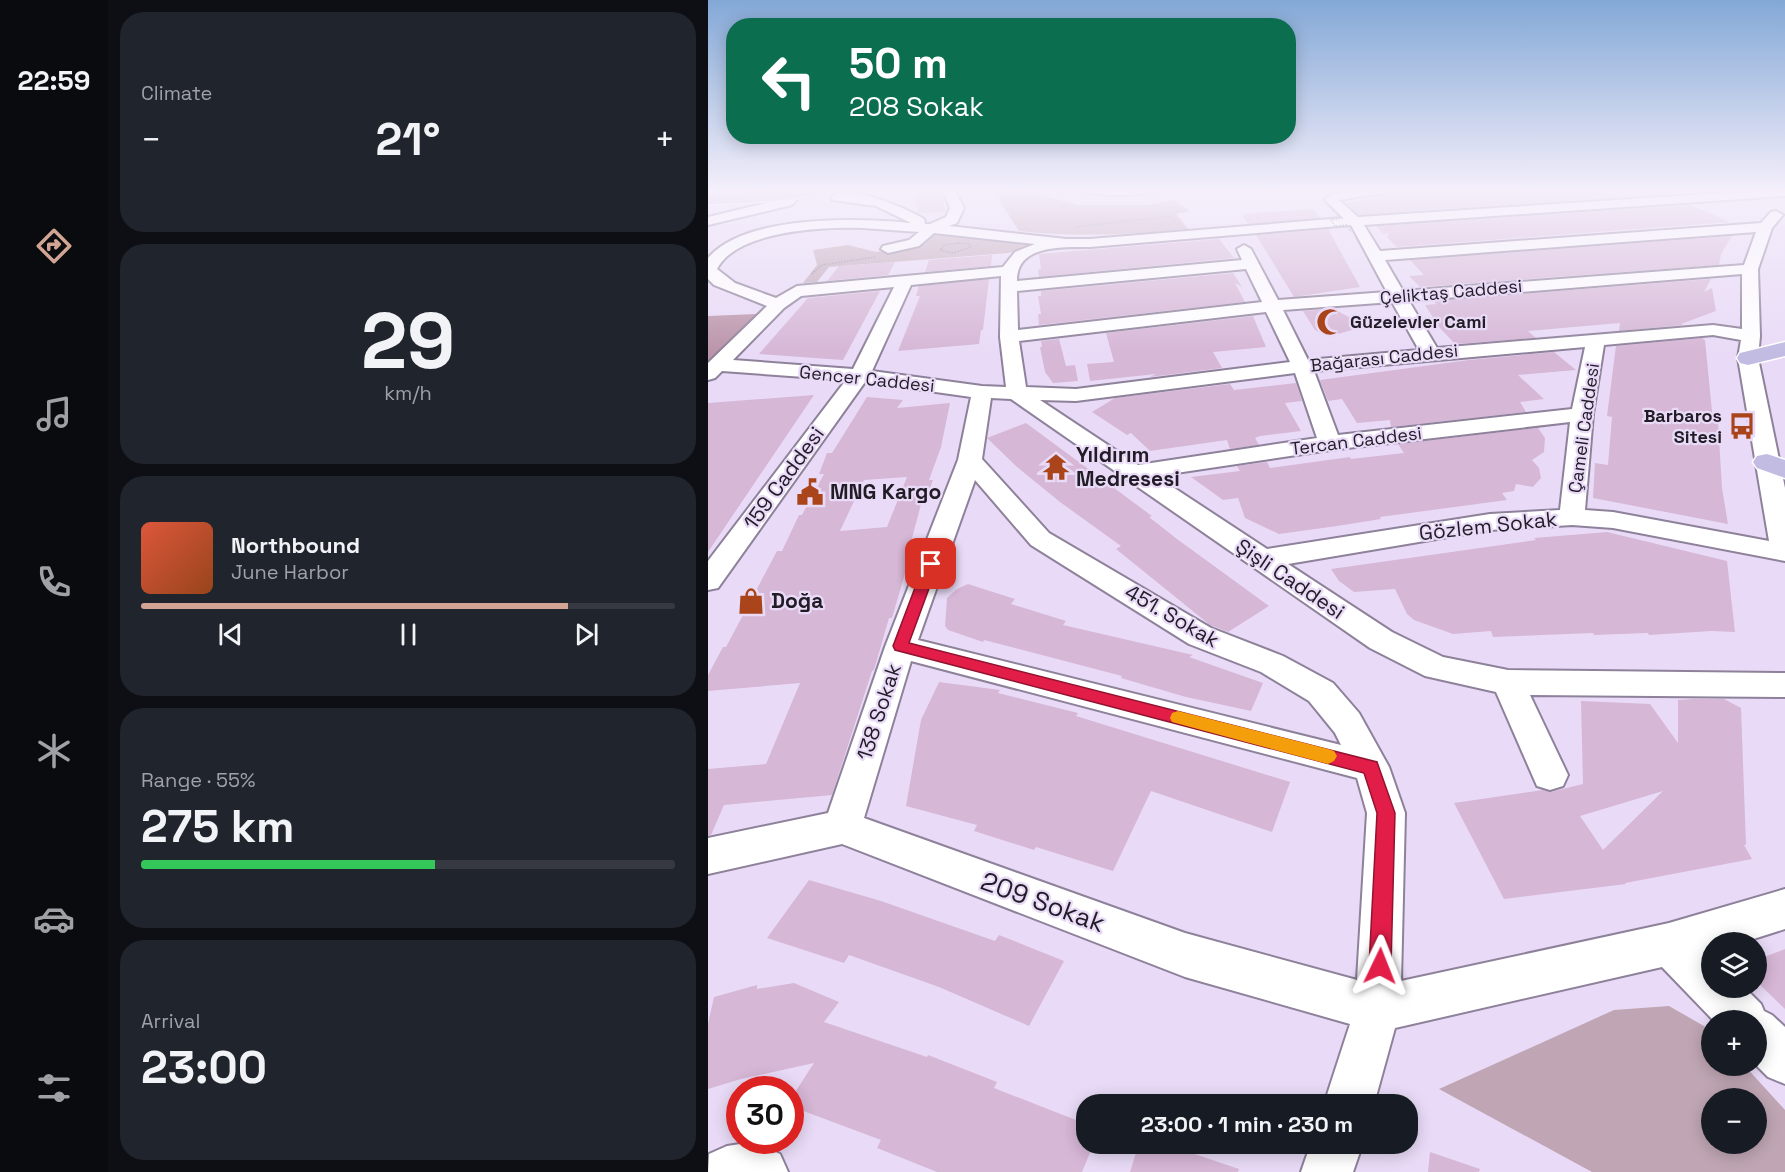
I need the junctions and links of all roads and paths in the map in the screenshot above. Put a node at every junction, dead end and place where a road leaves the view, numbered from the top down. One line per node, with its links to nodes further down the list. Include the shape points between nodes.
1 (742, 244): 22 (street, via 713,260 709,269 712,276)
2 (912, 244): 11 (street)
3 (1045, 244): 18 (street, via 1012,261)
4 (1242, 244): 14 (street)
5 (1367, 244): 13 (street)
6 (1535, 244): 13 (street)
7 (1559, 244): 12 (street)
8 (1759, 244): 16 (street)
9 (941, 248): 10 (path)
10 (930, 249)
11 (882, 253): 20 (path, via 819,267)
12 (1573, 255)
13 (1377, 256): 21 (street)
14 (1252, 264): 18 (street); 23 (street)
15 (1590, 267): 19 (street)
16 (1750, 269): 19 (street, Çeliktaş Caddesi); 27 (street)
17 (906, 279): 18 (street); 20 (street); 32 (street, 159 Caddesi)
18 (1009, 279): 25 (street)
19 (1607, 279): 21 (street, Çeliktaş Caddesi)
20 (802, 290): 22 (street)
21 (1398, 296): 23 (street, Çeliktaş Caddesi); 29 (street)
22 (778, 304): 31 (street)
23 (1273, 306): 25 (street, Çeliktaş Caddesi); 30 (street)
24 (1785, 329): 27 (main road)
25 (1009, 337): 34 (street)
26 (1596, 339): 27 (street, Bağarası Caddesi, via 1713,330); 29 (street, Bağarası Caddesi); 35 (street, Çameli Caddesi)
27 (1749, 347): 28 (main road); 39 (street)
28 (1785, 349)
29 (1430, 353): 30 (street, Bağarası Caddesi)
30 (1302, 366): 34 (street, Bağarası Caddesi, via 1076,395); 36 (street)
31 (713, 369): 32 (street, Gencer Caddesi)
32 (860, 375): 33 (street, Gencer Caddesi); 43 (street, 159 Caddesi)
33 (982, 392): 34 (street, Gencer Caddesi); 37 (street, 138 Sokak)
34 (1017, 394): 38 (street, Şişli Caddesi)
35 (1582, 414): 36 (street, Tercan Caddesi); 40 (street, Çameli Caddesi)
36 (1330, 443): 38 (street, Tercan Caddesi)
37 (970, 460): 44 (street, 138 Sokak); 47 (street, 451. Sokak, via 1040,539 1200,636 1272,664 1321,692 1347,723)
38 (1131, 472): 42 (street, Şişli Caddesi)
39 (1777, 475): 41 (street)
40 (1572, 518): 41 (street, Gözlem Sokak, via 1614,520); 42 (street, Gözlem Sokak, via 1490,522)
41 (1785, 552)
42 (1262, 559): 45 (street, Şişli Caddesi, via 1382,640 1436,668)
43 (708, 581)
44 (900, 646): 47 (street); 49 (street, 138 Sokak)
45 (1508, 682): 46 (street, Şişli Caddesi); 48 (street)
46 (1785, 685)
47 (1371, 768): 55 (street, 451. Sokak, via 1386,813)
48 (1550, 775)
49 (842, 827): 50 (street); 55 (street, 209 Sokak, via 1185,955)
50 (708, 856)
51 (1785, 909): 52 (street)
52 (1669, 944): 53 (street); 55 (street)
53 (1701, 976)
54 (1723, 998): 56 (street)
55 (1378, 1009): 59 (street, 451. Sokak)
56 (1735, 1010)
57 (1767, 1042): 58 (street)
58 (1785, 1060)
59 (1352, 1094)
60 (1333, 1154): 63 (street)
61 (728, 1172): 62 (street, via 753,1168)
62 (762, 1172)
63 (1328, 1172)

